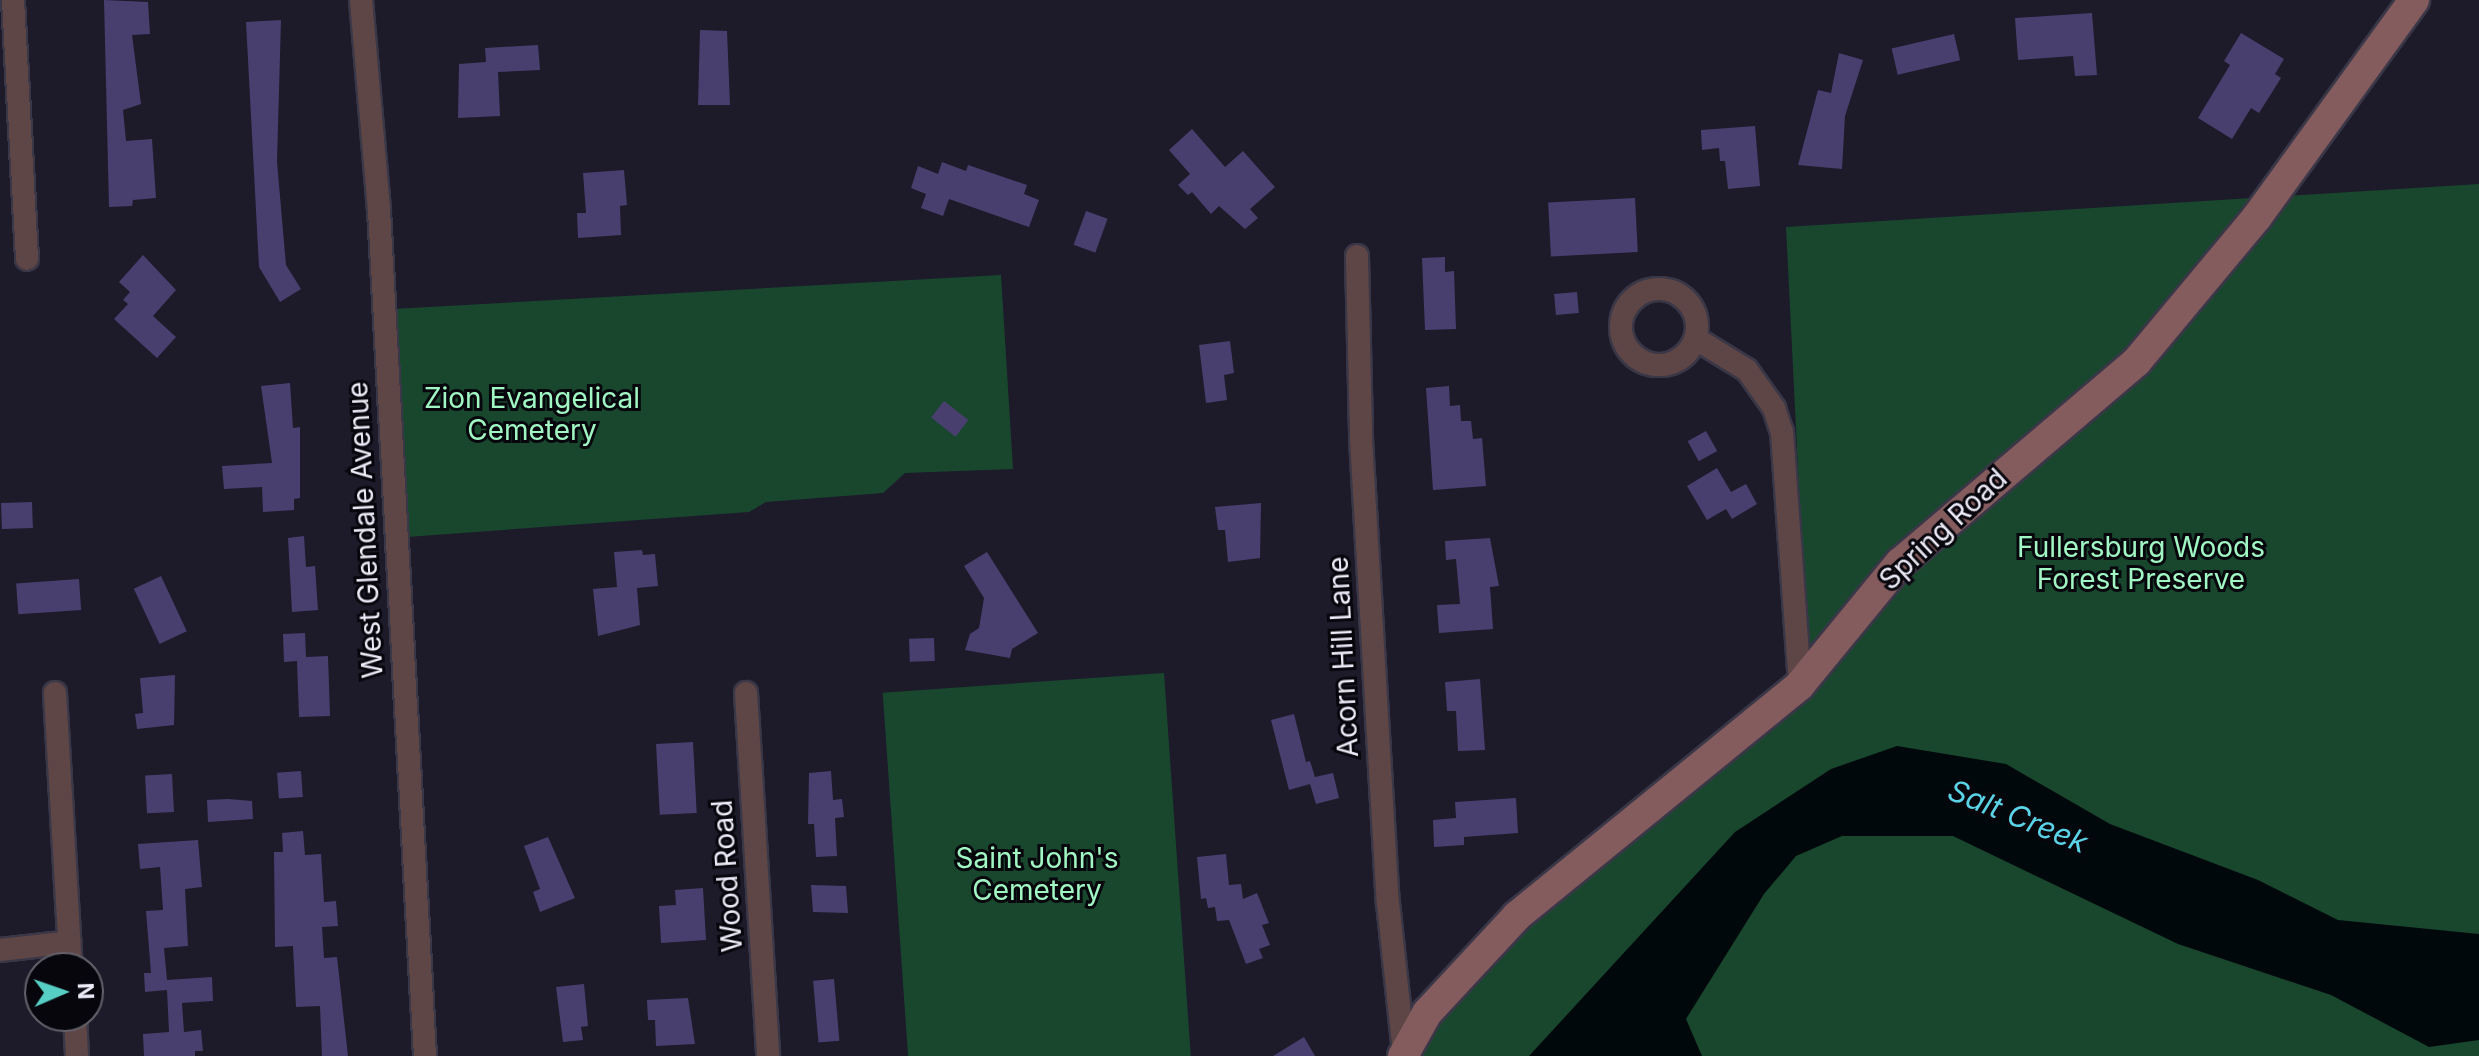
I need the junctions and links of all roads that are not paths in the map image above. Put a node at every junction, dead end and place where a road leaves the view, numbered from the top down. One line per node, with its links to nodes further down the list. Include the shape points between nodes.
1 (13, 0): 5 (street)
2 (361, 0): 16 (street, West Glendale Avenue, via 379,210)
3 (2414, 0): 7 (street, Spring Road, via 2257,217 2137,361 1956,510 1900,563)
4 (1357, 256): 14 (street, Acorn Hill Lane, via 1361,439 1386,872)
5 (27, 259)
6 (1698, 340): 7 (street, via 1747,370 1774,408 1782,432)
7 (1800, 685): 14 (street, Spring Road, via 1517,916 1427,1013)
8 (55, 693): 10 (street)
9 (746, 693): 17 (street, Wood Road)
10 (70, 942): 11 (street); 12 (street)
11 (0, 950)
12 (70, 952)
13 (76, 1032): 15 (street)
14 (1404, 1054)
15 (77, 1056)
16 (425, 1056)
17 (768, 1056)

